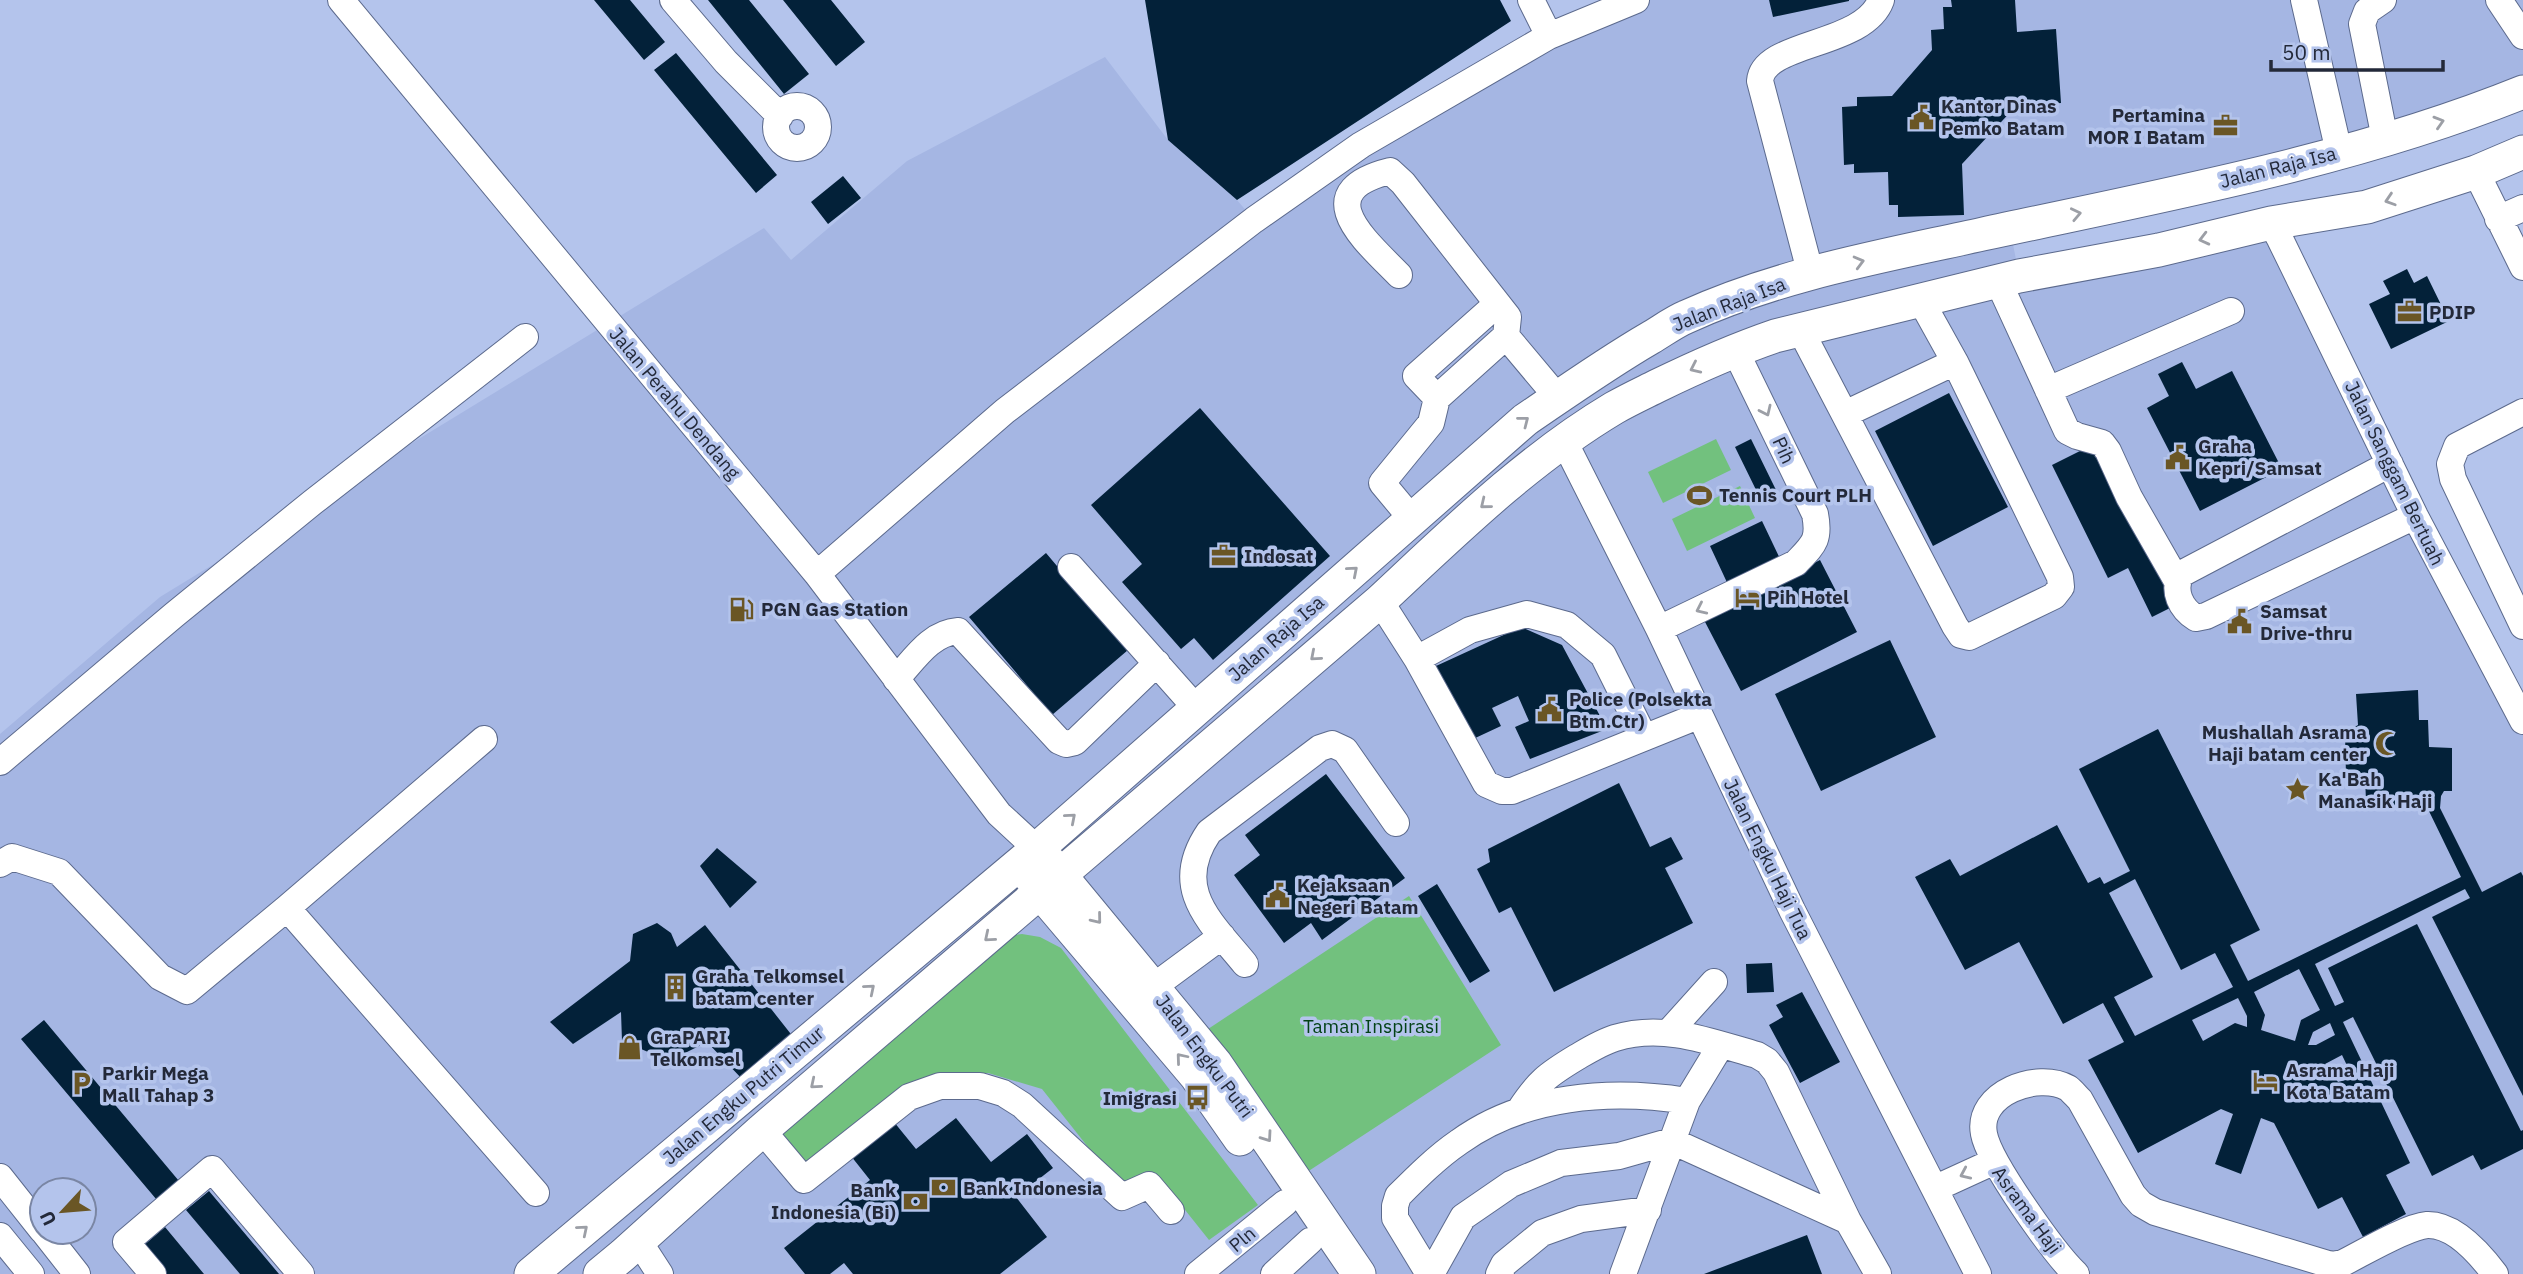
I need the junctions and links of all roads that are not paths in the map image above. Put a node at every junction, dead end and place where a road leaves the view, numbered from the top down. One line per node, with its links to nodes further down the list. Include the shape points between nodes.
1 (341, 0): 43 (street, Jalan Perahu Dendang)
2 (673, 0): 12 (street)
3 (1531, 0): 9 (street)
4 (1636, 0): 9 (street)
5 (1881, 0): 23 (street, via 1860,26 1773,60 1761,73)
6 (2304, 0): 14 (street)
7 (2383, 0): 13 (street, via 2367,11 2362,24)
8 (2499, 0): 10 (street)
9 (1549, 36): 43 (street, via 1361,145 1254,220 1005,411)
10 (2523, 36)
11 (2523, 92): 13 (main road, Jalan Raja Isa, one-way to 11)
12 (780, 116)
13 (2385, 139): 14 (main road, Jalan Raja Isa)
14 (2339, 152): 20 (main road, Jalan Raja Isa, one-way to 14)
15 (2523, 152): 16 (main road, Jalan Raja Isa)
16 (2476, 172): 18 (street); 19 (main road, Jalan Raja Isa, one-way to 19, via 2367,207)
17 (2523, 208): 18 (street)
18 (2498, 219): 21 (street)
19 (2271, 223): 24 (main road, Jalan Raja Isa, one-way to 24); 39 (street, Jalan Sanggam Bertuah)
20 (2010, 229): 23 (main road, Jalan Raja Isa, one-way to 20); 24 (main road)
21 (2523, 267)
22 (1399, 275): 26 (street, via 1348,216 1347,200 1354,189 1363,180 1390,171)
23 (1811, 275): 35 (main road, Jalan Raja Isa, via 1685,317)
24 (2009, 278): 25 (main road, Jalan Raja Isa); 33 (street, via 2015,314)
25 (1920, 299): 28 (main road, Jalan Raja Isa); 32 (street)
26 (1497, 304): 29 (street, via 1508,317); 34 (street, via 1416,376)
27 (2231, 311): 33 (street)
28 (1801, 331): 31 (main road, Jalan Raja Isa); 37 (street)
29 (1506, 336): 34 (street); 35 (street)
30 (525, 337): 56 (street, via 302,510)
31 (1735, 350): 38 (main road, Jalan Raja Isa, one-way to 38, via 1615,407); 47 (street, Pih, one-way to 47, via 1815,514 1818,532 1796,563)
32 (1955, 362): 37 (street); 37 (street, via 2061,586 2054,596 1969,637 1955,626)
33 (2048, 390): 44 (street, via 2067,430 2102,443)
34 (1437, 398): 41 (street, via 1432,423 1382,483)
35 (1558, 398): 41 (main road, Jalan Raja Isa, one-way to 35, via 1525,419)
36 (2523, 412): 46 (street, via 2457,446 2450,464)
37 (1845, 414)
38 (1564, 441): 45 (main road, Jalan Raja Isa, one-way to 45, via 1478,509); 47 (street, Jalan Engku Haji Tua)
39 (2390, 464): 40 (street, Jalan Sanggam Bertuah); 44 (street, via 2181,574)
40 (2415, 516): 44 (street, via 2206,617 2196,618 2182,608); 53 (street, Jalan Sanggam Bertuah)
41 (1412, 519): 51 (main road, Jalan Raja Isa, one-way to 41)
42 (1071, 567): 49 (street)
43 (817, 574): 50 (street, Jalan Perahu Dendang)
44 (2177, 582)
45 (1380, 601): 48 (street); 60 (main road, Jalan Raja Isa, one-way to 60)
46 (2523, 626)
47 (1659, 629): 52 (street, Jalan Engku Haji Tua)
48 (1416, 659): 54 (street, via 1470,630 1527,614 1567,625 1602,655); 54 (street, via 1486,784 1502,791 1512,791)
49 (1157, 663): 50 (street, via 1075,742 1066,744 958,631 929,643); 51 (street)
50 (896, 680): 58 (street, Jalan Perahu Dendang)
51 (1196, 708): 58 (main road, Jalan Raja Isa, one-way to 51)
52 (1699, 716): 54 (street); 74 (street, Jalan Engku Haji Tua)
53 (2523, 721)
54 (1644, 737)
55 (484, 739): 61 (street)
56 (0, 762)
57 (1396, 822): 62 (street, via 1345,750 1332,744 1320,748 1209,832 1202,843 1193,889 1199,908)
58 (1028, 855): 60 (main road, Jalan Engku Putri); 90 (main road, Jalan Engku Putri Timur, one-way to 58)
59 (0, 864): 61 (street, via 12,857 59,872 160,977 187,991)
60 (1051, 884): 65 (main road, Jalan Engku Putri, one-way to 65); 70 (main road, Jalan Engku Putri Timur, one-way to 70); 76 (main road, Jalan Engku Putri, one-way to 60)
61 (287, 908): 75 (street)
62 (1222, 936): 63 (street); 65 (street)
63 (1245, 964)
64 (1714, 982): 66 (street)
65 (1153, 987): 96 (main road, Jalan Engku Putri, one-way to 96, via 1216,1064)
66 (1668, 1033): 67 (street); 69 (street, via 1634,1034 1597,1046 1549,1074)
67 (1721, 1045): 68 (street); 80 (street, via 1757,1055 1776,1072)
68 (1686, 1101): 69 (street, via 1603,1094); 71 (street)
69 (1519, 1111): 97 (street, via 1459,1141 1398,1196 1395,1218)
70 (762, 1130): 78 (street, via 804,1180 909,1097 940,1086 980,1086 1023,1105 1122,1197 1149,1185); 82 (main road, Jalan Engku Putri Timur)
71 (1672, 1141): 77 (street); 80 (street); 97 (street, via 1619,1156 1560,1163 1511,1184 1463,1217)
72 (1995, 1161): 74 (street, Asrama Haji, one-way to 74); 101 (street, Asrama Haji); 102 (street, via 1983,1132 1994,1102 2021,1085 2053,1084 2067,1088 2080,1100 2133,1195 2155,1212 2330,1265 2428,1225 2443,1228 2472,1247)
73 (0, 1177): 79 (street)
74 (1936, 1188): 85 (street, Jalan Engku Haji Tua)
75 (537, 1193)
76 (1285, 1203): 83 (main road, Jalan Engku Putri); 93 (street, Pln)
77 (1648, 1210): 98 (street, via 1581,1219 1542,1233 1504,1264); 99 (street)
78 (1171, 1211)
79 (28, 1212)
80 (1848, 1221): 100 (street)
81 (0, 1236): 86 (street)
82 (638, 1240): 91 (main road, Jalan Engku Putri Timur); 92 (street)
83 (1310, 1241): 94 (street); 95 (main road, Jalan Engku Putri)
84 (55, 1246): 87 (street)
85 (1971, 1271)
86 (31, 1274)
87 (77, 1274)
88 (153, 1274): 89 (street, via 126,1242 212,1169)
89 (301, 1274)
90 (531, 1274)
91 (600, 1274)
92 (660, 1274)
93 (1198, 1274)
94 (1274, 1274)
95 (1332, 1274)
96 (1359, 1274)
97 (1430, 1274)
98 (1499, 1274)
99 (1623, 1274)
100 (1878, 1274)
101 (2076, 1274)
102 (2495, 1274)

